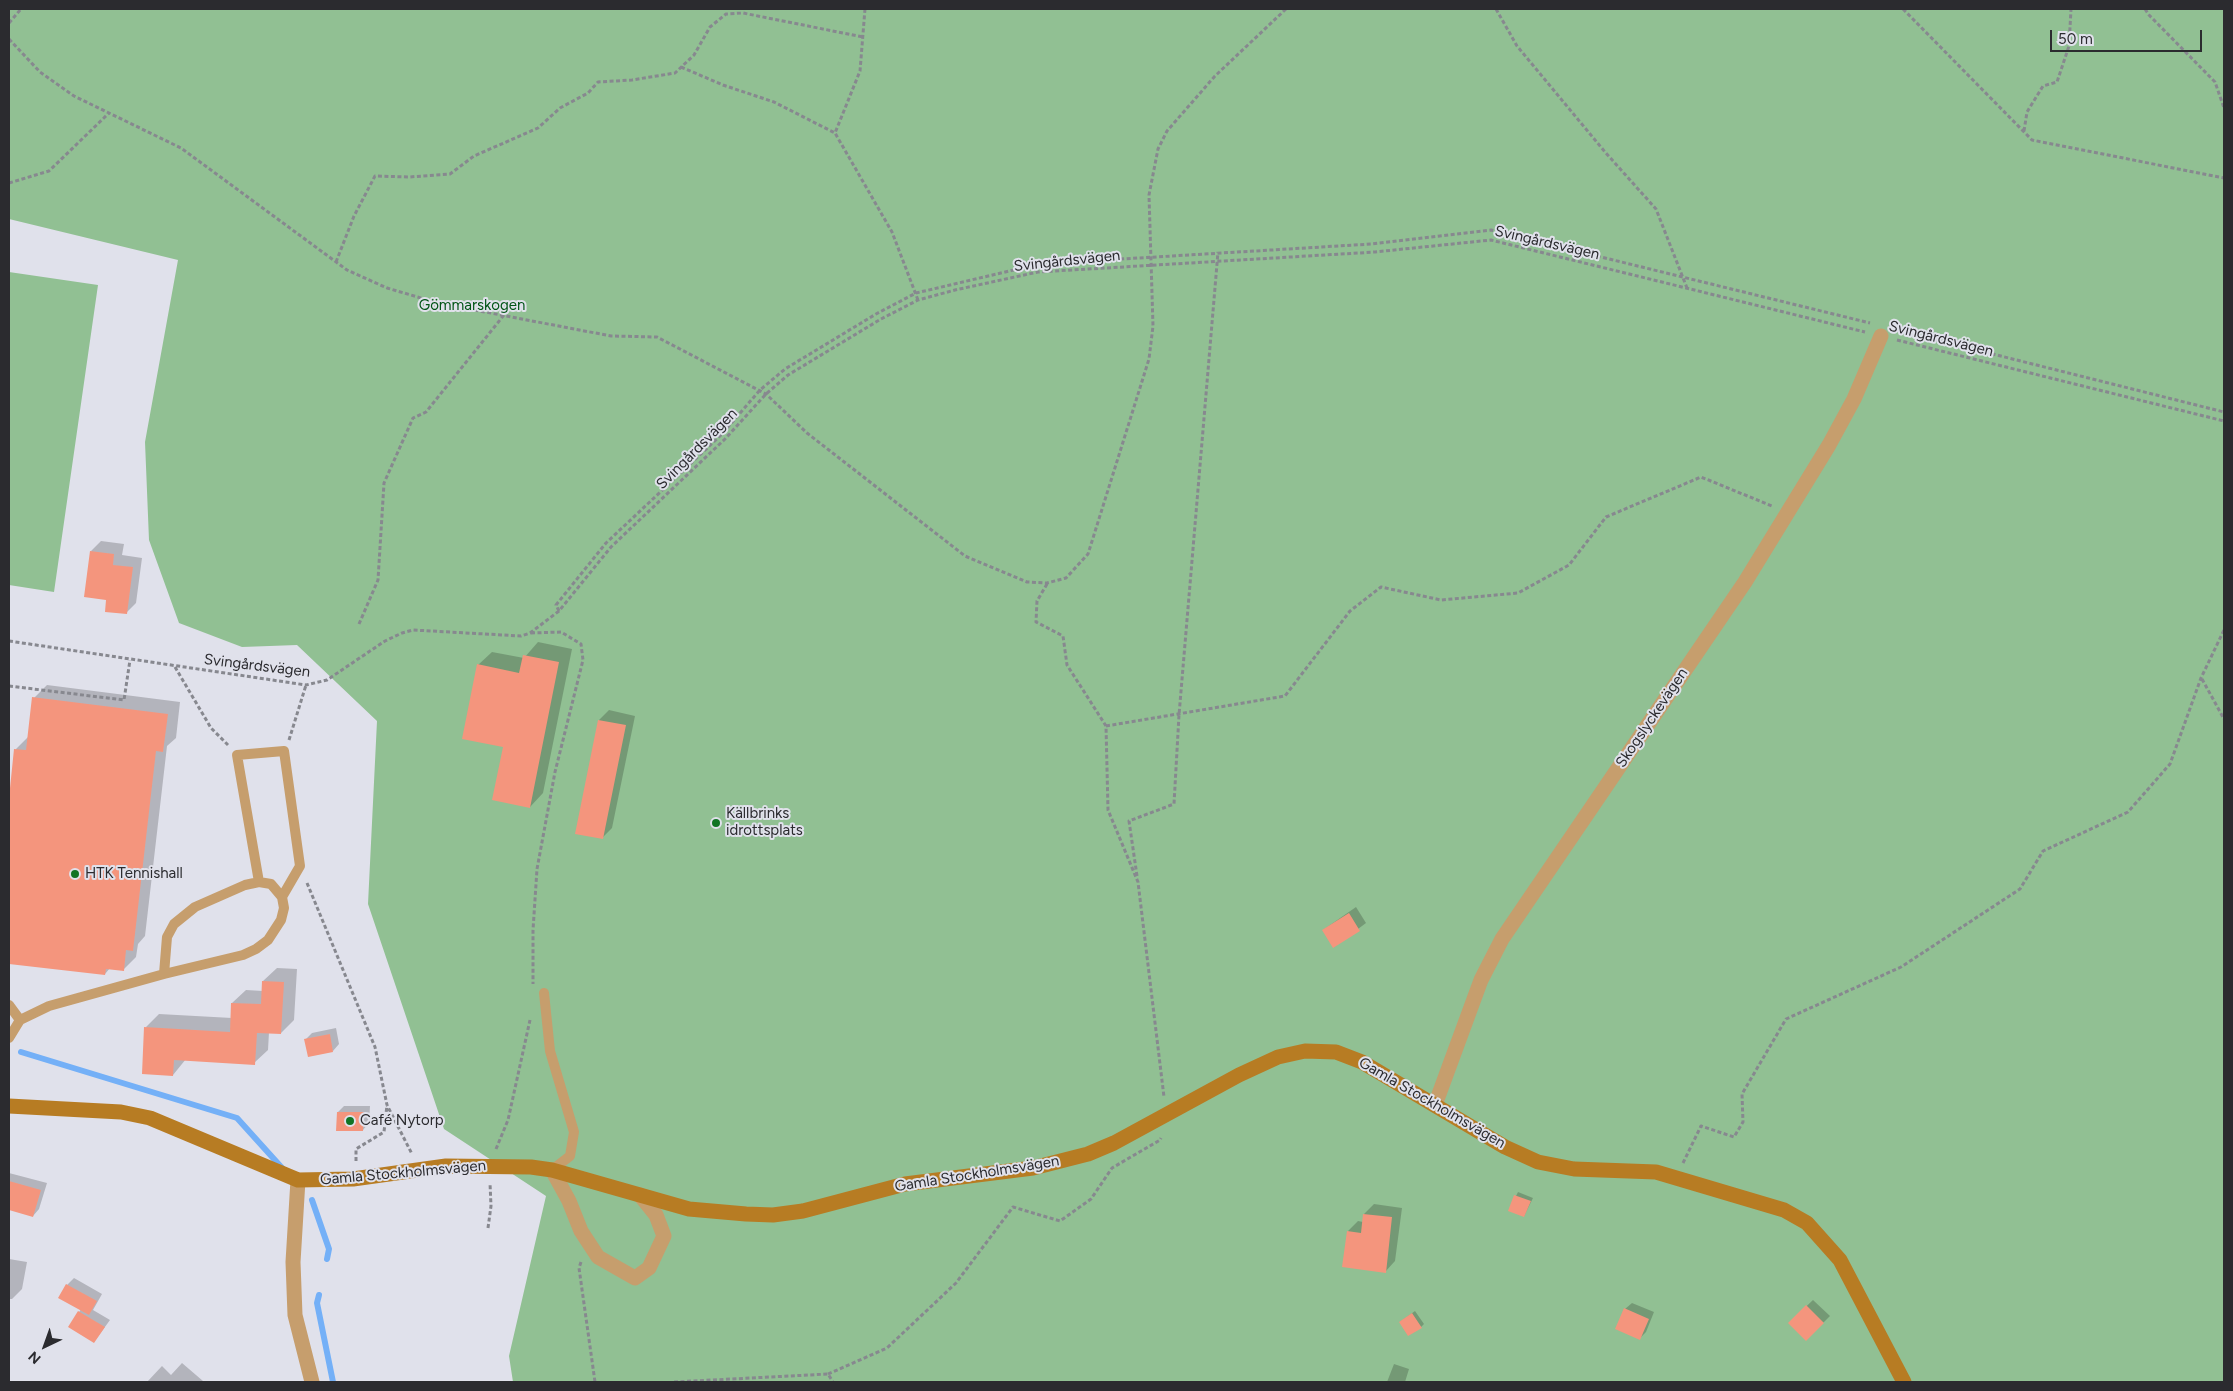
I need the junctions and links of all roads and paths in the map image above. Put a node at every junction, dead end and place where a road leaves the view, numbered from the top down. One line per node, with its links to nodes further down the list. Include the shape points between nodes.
1 (21, 9): 8 (path)
2 (865, 9): 9 (path)
3 (1286, 9): 19 (path, via 1215,76 1167,130 1158,149 1149,195)
4 (1496, 9): 23 (path, via 1517,46 1604,152 1656,209)
5 (1903, 9): 14 (path)
6 (2071, 9): 14 (path, via 2069,46 2056,82 2042,86 2027,112)
7 (2144, 9): 12 (path, via 2215,82)
8 (9, 23)
9 (863, 37): 11 (path, via 743,13 726,14 710,27 694,55); 15 (path, via 860,72)
10 (9, 39): 13 (path, via 40,72 74,96)
11 (682, 67): 15 (path, via 774,102); 21 (path, via 675,73 598,82 588,93 560,108 538,128 474,156 450,174 375,176 354,216)
12 (2224, 108)
13 (109, 113): 17 (path, via 49,171); 21 (path, via 181,148)
14 (2024, 132): 16 (path, via 2032,140)
15 (835, 134): 25 (path, via 892,232)
16 (2224, 178)
17 (9, 183)
18 (1218, 252): 19 (path); 20 (path); 23 (path, via 1371,244 1491,230)
19 (1151, 256): 22 (path); 25 (path, via 1038,264)
20 (1218, 261): 22 (path, Svingårdsvägen); 24 (path, Svingårdsvägen, via 1375,252 1491,240); 45 (path)
21 (336, 262): 27 (path, via 387,288)
22 (1151, 264): 26 (path, Svingårdsvägen, via 1038,272); 34 (path, via 1153,326 1149,360 1088,554 1066,578)
23 (1683, 276): 24 (path); 28 (path)
24 (1687, 288): 28 (path, Svingårdsvägen)
25 (916, 293): 26 (path); 29 (path, via 785,369)
26 (918, 300): 30 (path, Svingårdsvägen, via 788,376)
27 (504, 315): 29 (path, via 611,336 657,337); 36 (path, via 426,412 413,418 384,483 378,580)
28 (1883, 330): 31 (path); 32 (path, Svingårdsvägen); 33 (street, Skogslyckevägen, via 1854,399)
29 (760, 390): 30 (path); 35 (path, via 721,435 606,543 556,605)
30 (766, 394): 34 (path, via 807,433 965,556 1027,582); 35 (path, Svingårdsvägen, via 725,439 611,547)
31 (2224, 412)
32 (2224, 421)
33 (1788, 512): 45 (path, via 1701,477 1606,517 1568,565 1518,593 1441,600 1381,587 1350,610 1285,696); 62 (street, Skogslyckevägen, via 1745,582 1502,939 1481,980)
34 (1047, 584): 47 (path, via 1037,601 1036,622 1062,636 1067,665)
35 (559, 611): 38 (path, Svingårdsvägen)
36 (359, 624)
37 (2224, 630): 42 (path)
38 (530, 634): 43 (path, Svingårdsvägen, via 413,630 385,641 327,680); 55 (path, via 561,632 581,644 583,660 555,772 537,869)
39 (9, 641): 40 (path, Svingårdsvägen)
40 (130, 660): 41 (path, Svingårdsvägen); 44 (path, via 124,700)
41 (175, 667): 43 (path, Svingårdsvägen); 49 (path, via 211,728)
42 (2201, 678): 46 (path); 68 (path, via 2170,764 2128,812 2043,851 2020,889 1901,967 1786,1019 1742,1094 1743,1122 1734,1137 1701,1126)
43 (306, 685): 48 (path)
44 (9, 686)
45 (1179, 714): 47 (path); 52 (path, via 1174,804 1129,821)
46 (2224, 719)
47 (1106, 726): 52 (path, via 1108,810)
48 (284, 751): 49 (lane); 50 (lane)
49 (236, 755): 51 (lane)
50 (300, 866): 53 (lane); 61 (path, via 374,1046)
51 (259, 882): 53 (lane, via 271,884); 54 (lane, via 245,884 195,907 174,924 167,937)
52 (1138, 882): 64 (path)
53 (282, 897): 54 (lane, via 281,920 268,940 256,949)
54 (164, 974): 59 (lane, via 49,1006)
55 (533, 992)
56 (544, 993): 67 (lane, via 550,1051 574,1132 570,1156)
57 (9, 1005): 59 (lane)
58 (531, 1018): 65 (path, via 508,1120)
59 (20, 1020): 60 (lane)
60 (9, 1038)
61 (387, 1105): 66 (path); 69 (path, via 384,1132 356,1149)
62 (1435, 1105): 64 (street, Gamla Stockholmsvägen, via 1362,1062 1321,1050 1278,1057 1258,1065); 68 (street, Gamla Stockholmsvägen, via 1505,1147 1538,1162 1574,1169 1656,1172)
63 (9, 1106): 70 (street, Gamla Stockholmsvägen, via 121,1112 150,1118)
64 (1166, 1115): 71 (street, Gamla Stockholmsvägen, via 1088,1154 1025,1169 905,1184 803,1211 773,1215 689,1209); 74 (path, via 1160,1140 1112,1168 1092,1199 1060,1221 1013,1207 956,1283 888,1348)
65 (487, 1166): 66 (street, Gamla Stockholmsvägen); 67 (street, Gamla Stockholmsvägen); 72 (path, via 491,1184)
66 (420, 1170): 69 (street, Gamla Stockholmsvägen)
67 (552, 1170): 71 (street, Gamla Stockholmsvägen); 73 (street)
68 (1676, 1177): 79 (street, Gamla Stockholmsvägen, via 1762,1202 1807,1224 1840,1260)
69 (357, 1178): 70 (street, Gamla Stockholmsvägen)
70 (298, 1180): 75 (street, via 293,1262 295,1315)
71 (640, 1195): 73 (street, via 656,1214 664,1236 649,1268 635,1278 598,1257)
72 (488, 1228)
73 (588, 1242): 76 (path, via 579,1268)
74 (828, 1374): 77 (path); 78 (path)
75 (312, 1382)
76 (595, 1382)
77 (674, 1382)
78 (834, 1382)
79 (1904, 1382)

